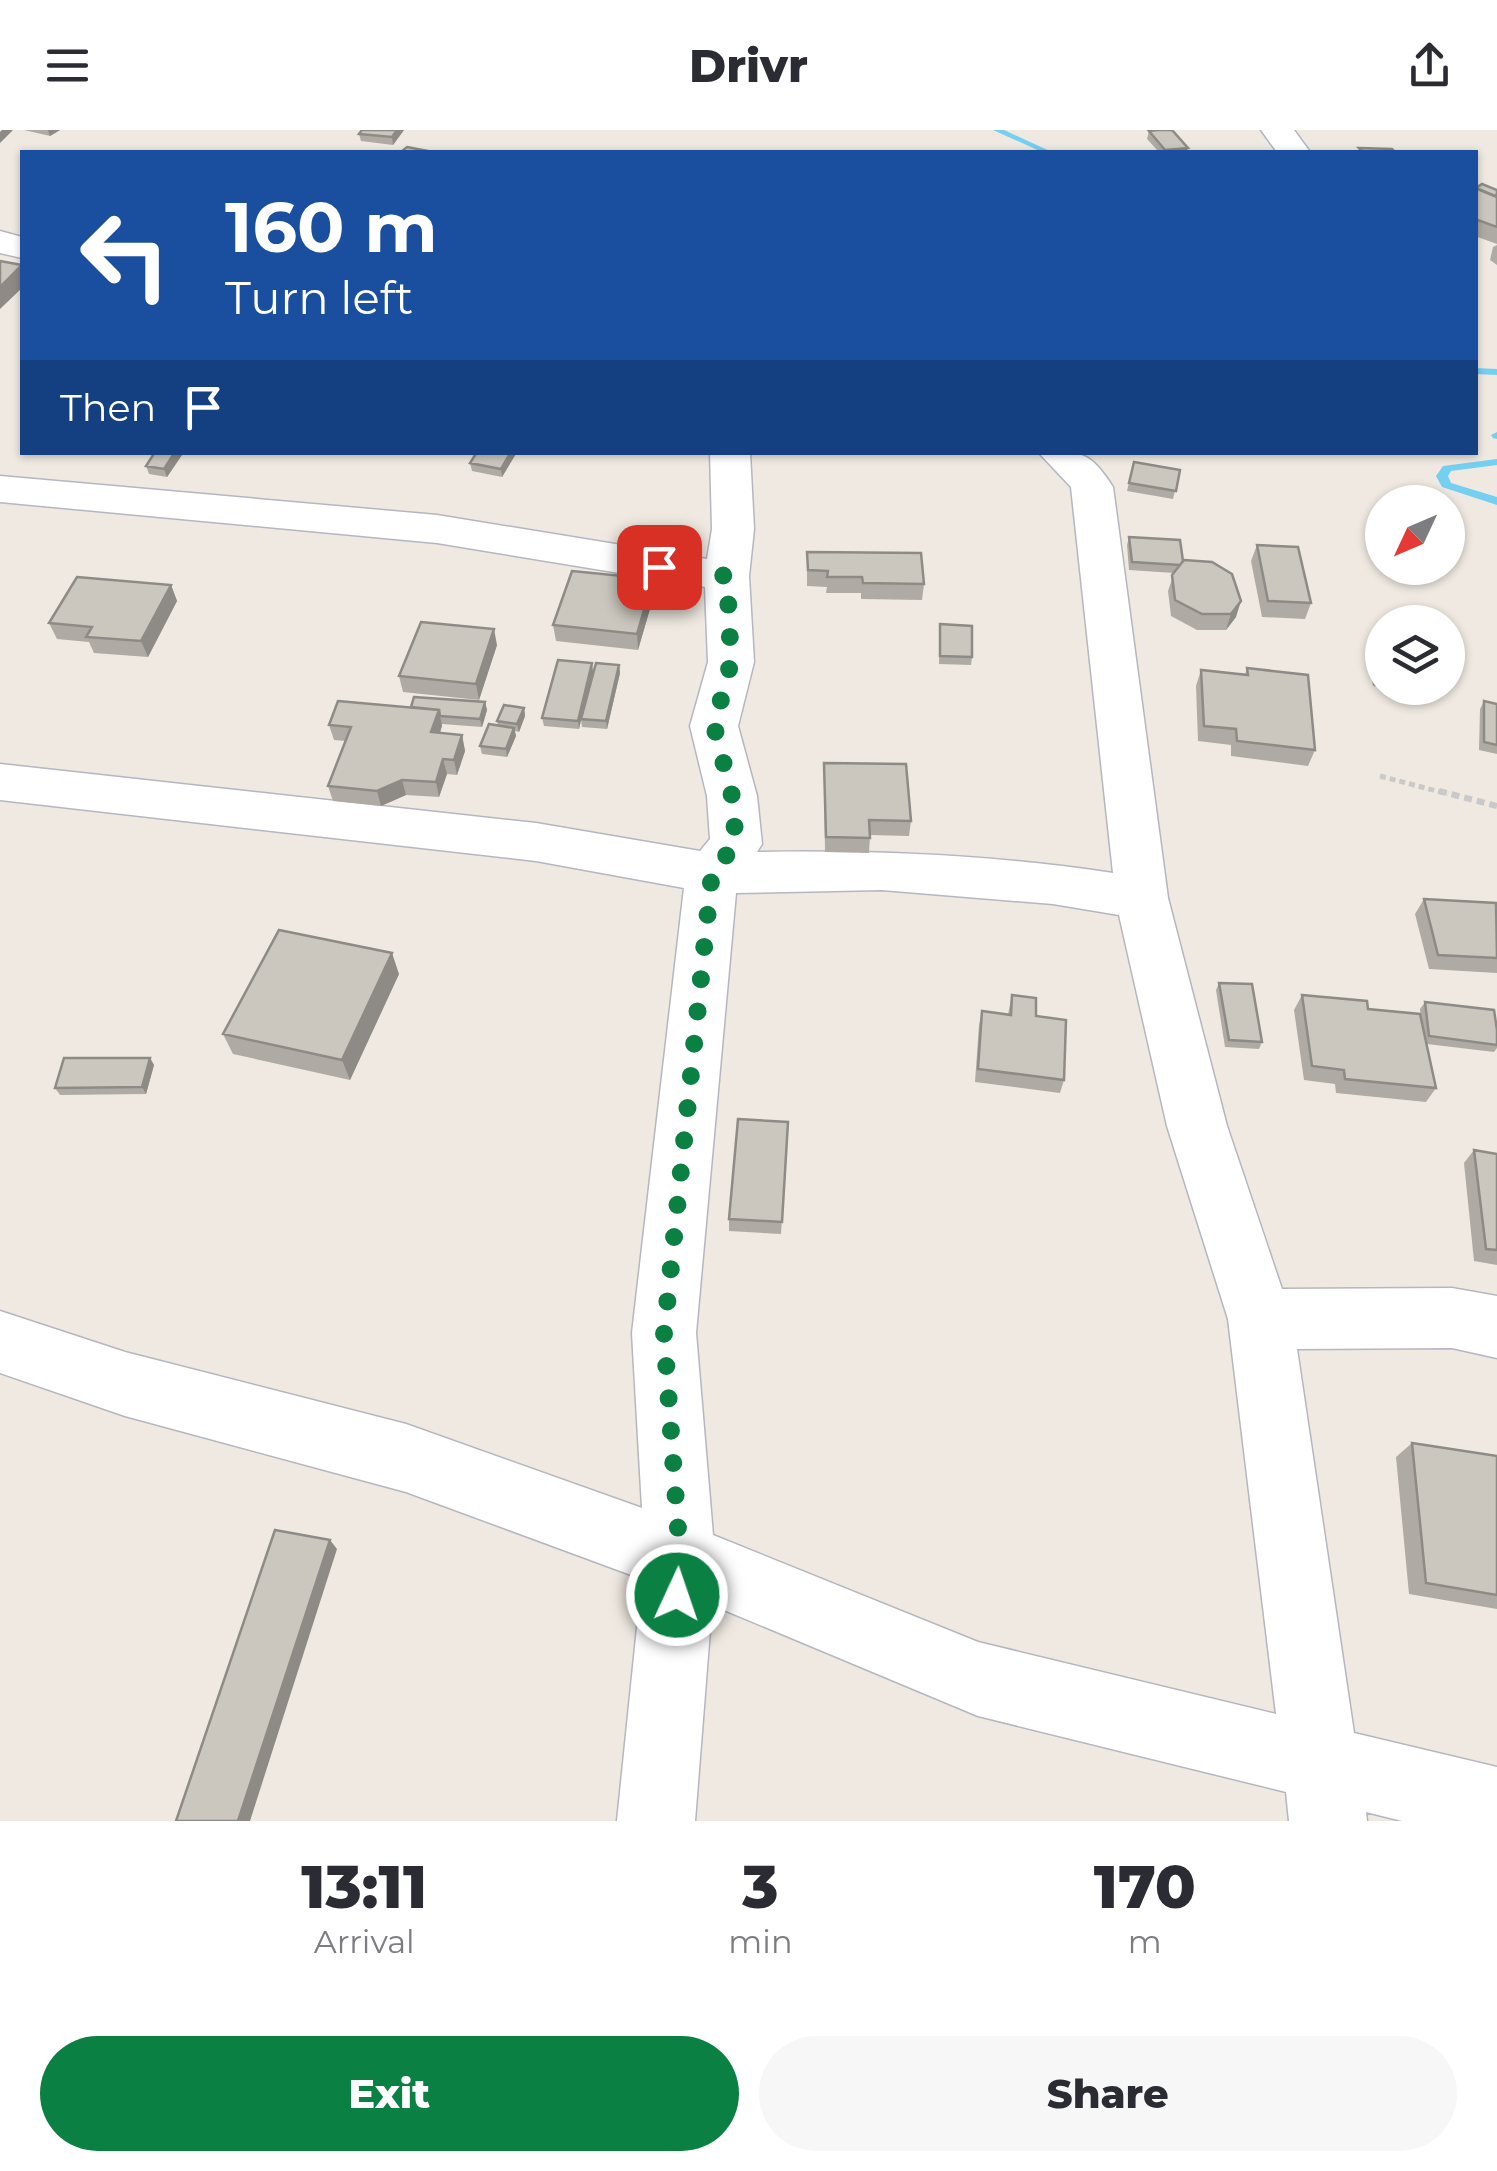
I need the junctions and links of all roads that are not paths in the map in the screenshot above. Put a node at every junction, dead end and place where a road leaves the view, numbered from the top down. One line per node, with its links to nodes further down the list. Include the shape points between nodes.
1 (1277, 130): 2 (street)
2 (1292, 150)
3 (730, 455): 6 (street)
4 (1062, 455): 9 (street, via 1092,487)
5 (0, 489): 6 (street, via 437,529)
6 (727, 576): 8 (street, via 731,662 714,726 736,844)
7 (0, 782): 8 (street, via 536,842)
8 (712, 872): 9 (street, via 882,870); 13 (street, via 664,1334)
9 (1142, 898): 10 (street, via 1197,1126)
10 (1260, 1319): 11 (street, via 1452,1318); 14 (street)
11 (1497, 1328)
12 (0, 1342): 13 (street, via 126,1384 406,1458)
13 (680, 1557): 14 (street, via 978,1680); 16 (street)
14 (1323, 1791): 15 (street)
15 (1497, 1806)
16 (656, 1821)

